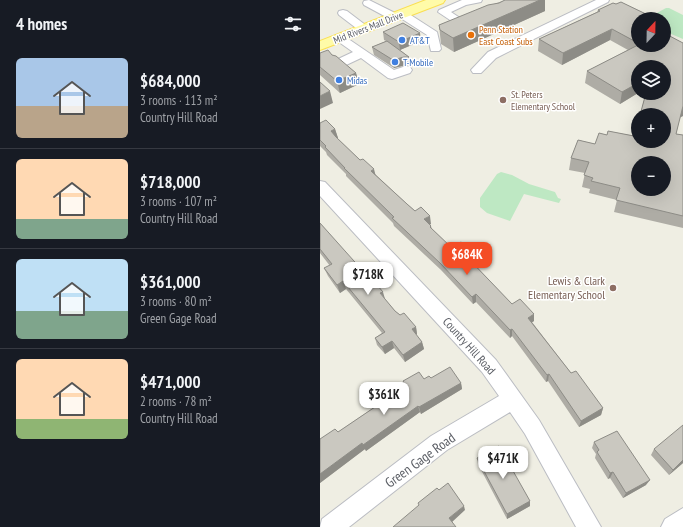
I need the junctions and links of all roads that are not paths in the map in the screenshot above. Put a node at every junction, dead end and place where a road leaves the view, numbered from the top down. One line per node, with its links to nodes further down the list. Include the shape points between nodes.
1 (475, 0): 4 (street, via 455,9)
2 (604, 0): 15 (street, via 492,55)
3 (371, 1): 6 (street)
4 (440, 4): 6 (main road, Mid Rivers Mall Drive); 7 (street)
5 (343, 13): 8 (street)
6 (398, 16): 8 (main road, Mid Rivers Mall Drive); 11 (street, via 433,34)
7 (460, 22)
8 (364, 29): 9 (main road, Mid Rivers Mall Drive)
9 (340, 38): 10 (main road, Mid Rivers Mall Drive); 12 (street)
10 (320, 46)
11 (435, 49)
12 (362, 53): 13 (street); 14 (street, via 392,75)
13 (340, 62)
14 (406, 70)
15 (478, 70)
16 (320, 186): 17 (street, Country Hill Road, via 489,366)
17 (513, 400): 19 (street, Green Gage Road, via 439,443); 20 (street, Country Hill Road)
18 (683, 520): 21 (street)
19 (330, 527)
20 (589, 527)
21 (673, 527)

